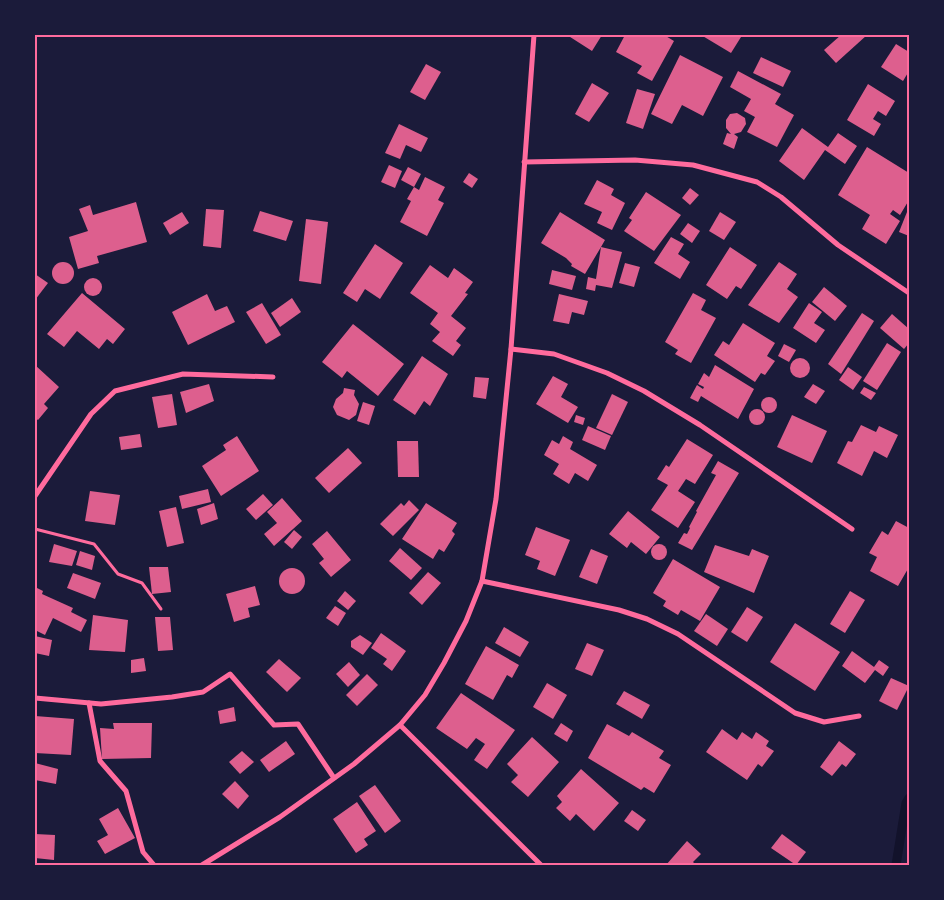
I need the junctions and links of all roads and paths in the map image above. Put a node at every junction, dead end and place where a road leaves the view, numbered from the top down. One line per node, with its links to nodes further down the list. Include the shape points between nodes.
1 (534, 35): 2 (street)
2 (524, 162): 3 (street, via 634,160 683,164 757,182 781,197 838,245); 4 (street)
3 (909, 293)
4 (510, 349): 8 (street, via 554,354 644,391 700,424); 9 (street, via 496,499)
5 (273, 377): 6 (street, via 183,374 115,392 91,414)
6 (35, 496)
7 (35, 529): 10 (path, via 94,544 118,574 142,583)
8 (852, 529)
9 (482, 581): 13 (street, via 647,619 678,634 795,713 824,722); 14 (street, via 444,663)
10 (161, 609)
11 (35, 698): 12 (street)
12 (90, 703): 15 (street, via 203,692 230,674 274,724 298,724); 16 (street, via 100,761 126,792 143,852)
13 (859, 716)
14 (400, 725): 15 (street); 18 (street)
15 (334, 778): 17 (street)
16 (154, 865)
17 (202, 865)
18 (541, 865)

